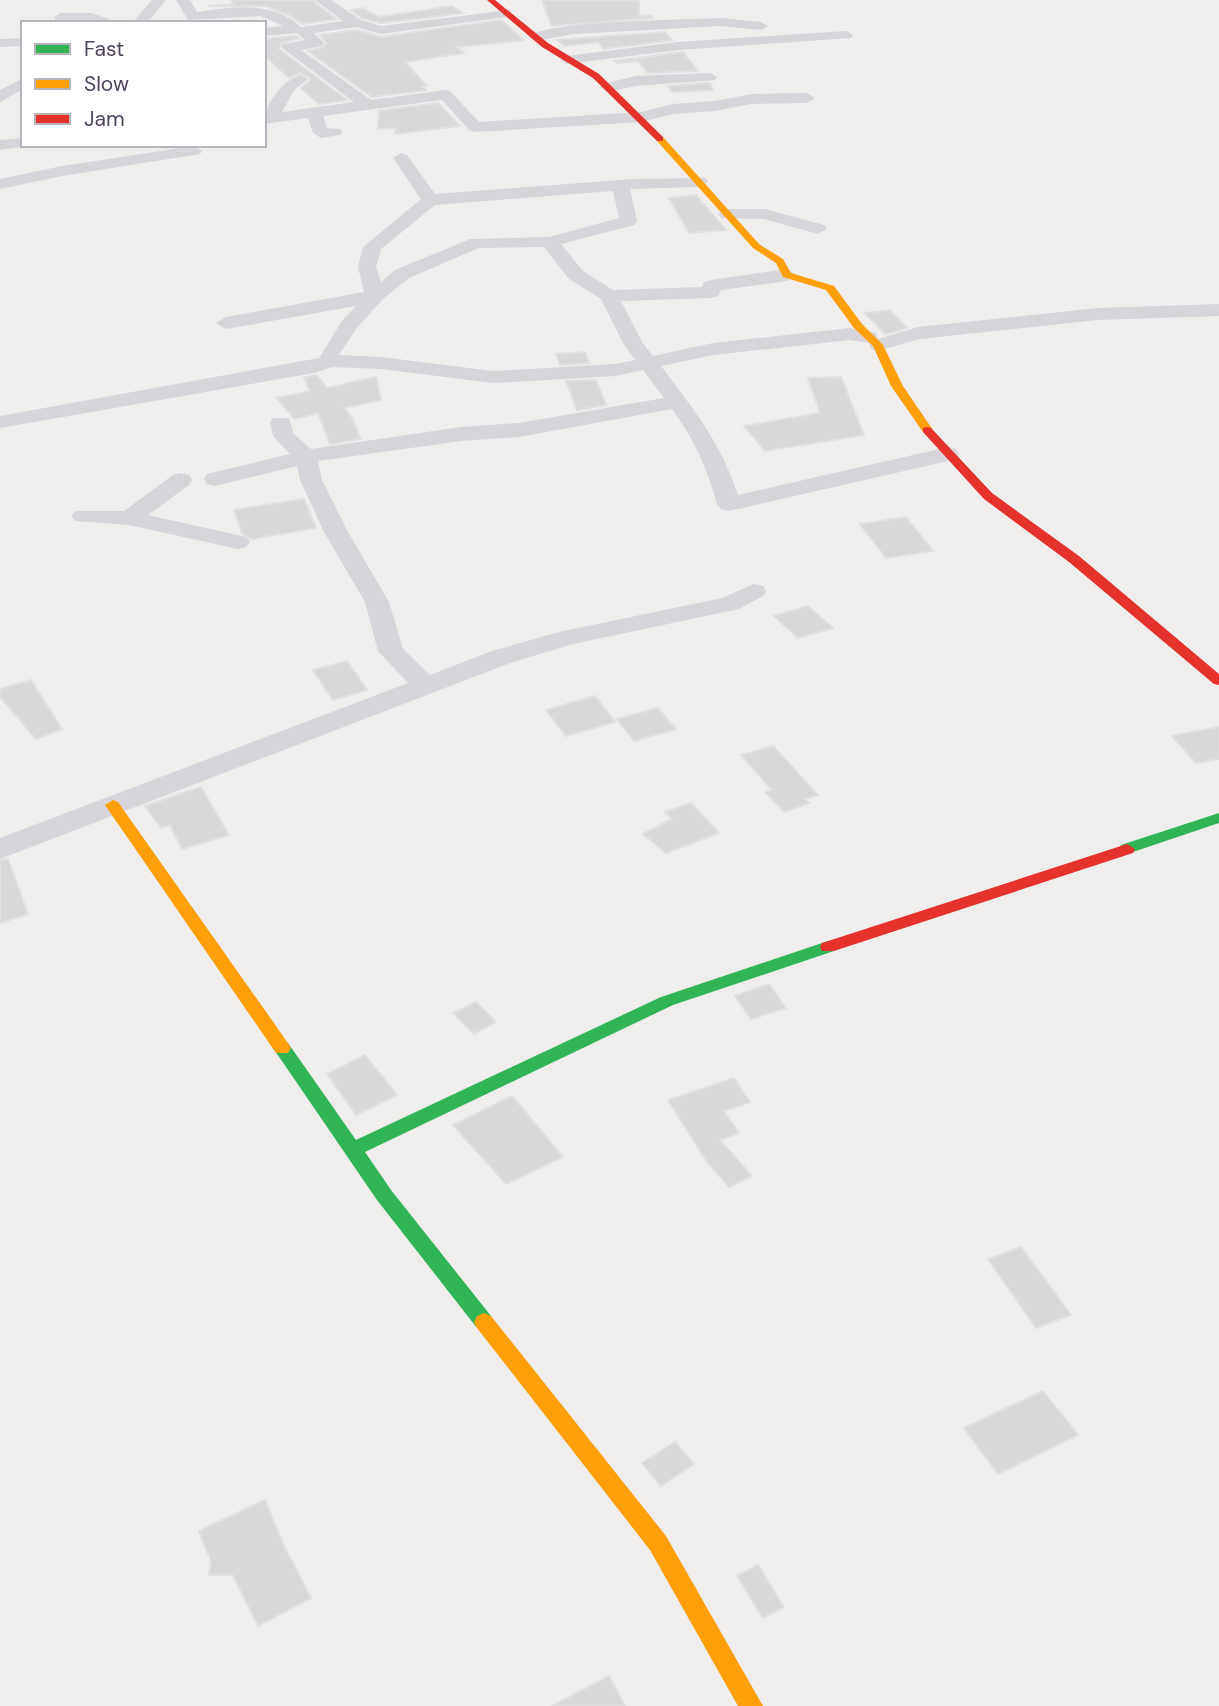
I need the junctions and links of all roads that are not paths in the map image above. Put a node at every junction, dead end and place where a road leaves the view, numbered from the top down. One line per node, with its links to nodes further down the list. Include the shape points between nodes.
1 (64, 0): 7 (street)
2 (159, 0): 9 (street)
3 (183, 0): 12 (street, via 193,17 254,10 285,18)
4 (322, 0): 10 (street)
5 (491, 0): 6 (street)
6 (506, 13): 10 (street, via 391,29); 15 (street)
7 (61, 20): 8 (street, via 91,17)
8 (106, 21)
9 (141, 21)
10 (356, 23): 12 (street)
11 (794, 28): 15 (street, via 720,22 574,30)
12 (299, 30): 13 (street); 25 (street, via 317,43 288,47)
13 (266, 32)
14 (846, 35): 18 (street, via 678,46)
15 (535, 37): 18 (street)
16 (21, 41): 17 (street)
17 (0, 43)
18 (567, 60): 22 (street)
19 (710, 77): 22 (street)
20 (16, 78): 23 (street)
21 (301, 79): 28 (street, via 288,87)
22 (608, 87): 27 (street)
23 (0, 97)
24 (807, 98): 27 (street, via 751,99)
25 (369, 106): 26 (street); 27 (street, via 446,95 475,127)
26 (314, 113): 28 (street); 29 (street, via 321,133)
27 (641, 117): 34 (street)
28 (267, 118)
29 (334, 132)
30 (21, 143): 31 (street)
31 (0, 145)
32 (194, 151): 35 (street)
33 (401, 158): 37 (street)
34 (700, 182): 36 (street); 38 (street)
35 (0, 184)
36 (620, 185): 37 (street); 40 (street, via 628,220)
37 (430, 200): 42 (street, via 372,247 367,267)
38 (727, 214): 39 (street, via 765,214); 41 (street, via 756,246 780,261)
39 (818, 229)
40 (549, 242): 42 (street, via 475,243 402,274); 43 (street, via 576,275)
41 (787, 275): 43 (street, via 711,286 711,292); 46 (street, via 830,288)
42 (375, 296): 45 (street); 47 (street, via 349,325 329,355)
43 (609, 296): 48 (street)
44 (1219, 310): 46 (street, via 1098,314)
45 (226, 323)
46 (873, 341): 48 (street, via 850,334 713,349); 52 (street, via 908,406)
47 (330, 361): 48 (street, via 494,377 616,370); 50 (street)
48 (648, 363): 49 (street)
49 (678, 402): 52 (street, via 701,434 729,504); 53 (street, via 519,430)
50 (0, 422)
51 (281, 423): 53 (street, via 284,436)
52 (948, 454): 60 (street, via 988,496 1074,559)
53 (306, 456): 54 (street); 61 (street, via 311,480 336,532 377,602 391,651)
54 (215, 479)
55 (181, 480): 57 (street)
56 (83, 516): 57 (street)
57 (129, 518): 58 (street)
58 (238, 542)
59 (754, 591): 61 (street, via 730,604 568,637)
60 (1219, 681)
61 (425, 685): 62 (street)
62 (113, 805): 64 (street); 65 (street)
63 (1219, 818): 65 (street, via 667,1001)
64 (0, 849)
65 (354, 1149): 66 (street, via 384,1195 658,1543)
66 (751, 1706)

